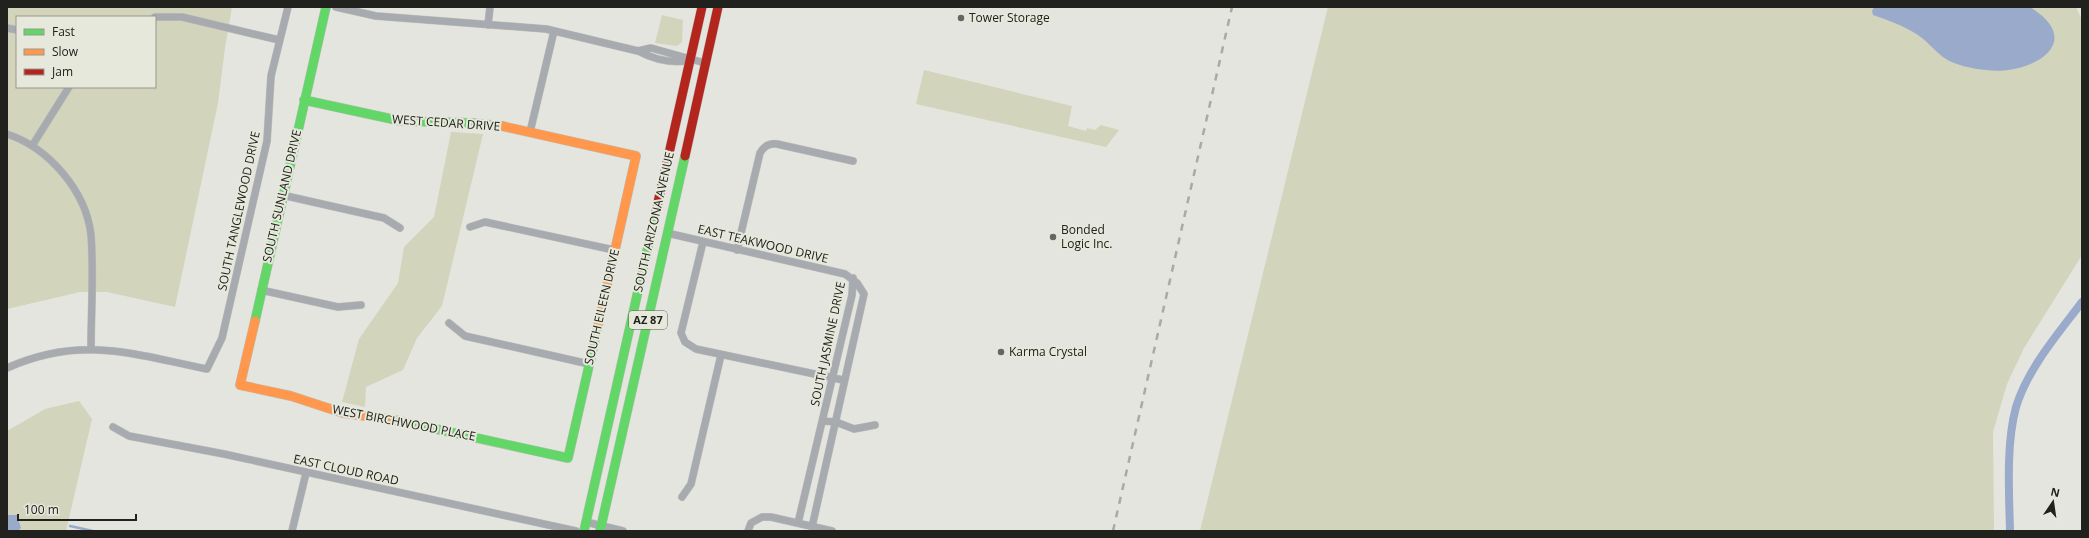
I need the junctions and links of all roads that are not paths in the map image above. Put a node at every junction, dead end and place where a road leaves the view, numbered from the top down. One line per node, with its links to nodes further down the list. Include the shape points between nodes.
1 (288, 7): 10 (street, SOUTH TANGLEWOOD DRIVE)
2 (326, 7): 14 (street, SOUTH SUNLAND DRIVE)
3 (336, 7): 8 (street, via 376,16)
4 (490, 7): 8 (street)
5 (702, 7): 11 (street, SOUTH ARIZONA AVENUE / AZ 87)
6 (718, 7): 12 (street, SOUTH ARIZONA AVENUE / AZ 87)
7 (156, 17): 10 (street, via 182,17)
8 (488, 25): 9 (street)
9 (554, 31): 11 (street, via 638,50 651,48); 15 (street)
10 (279, 40): 31 (street, SOUTH TANGLEWOOD DRIVE, via 271,76 267,141 222,338 207,369 134,354)
11 (690, 60): 12 (street); 47 (street, SOUTH ARIZONA AVENUE / AZ 87)
12 (705, 63): 23 (street, SOUTH ARIZONA AVENUE / AZ 87)
13 (68, 88): 17 (street)
14 (304, 100): 15 (street, WEST CEDAR DRIVE, via 401,121 484,124); 20 (street, SOUTH SUNLAND DRIVE)
15 (530, 132): 18 (street, WEST CEDAR DRIVE)
16 (7, 134): 17 (street)
17 (32, 146): 31 (street, via 50,159 63,173 84,209 90,234)
18 (636, 156): 25 (street, SOUTH EILEEN DRIVE)
19 (852, 162): 26 (street, via 777,144 767,145 760,153)
20 (282, 195): 22 (street, via 384,218); 28 (street, SOUTH SUNLAND DRIVE)
21 (470, 227): 25 (street, via 485,222)
22 (400, 228)
23 (667, 233): 24 (street, EAST TEAKWOOD DRIVE); 48 (street, SOUTH ARIZONA AVENUE / AZ 87)
24 (703, 242): 26 (street, EAST TEAKWOOD DRIVE); 32 (street, via 681,333 691,346)
25 (614, 250): 33 (street, SOUTH EILEEN DRIVE)
26 (737, 250): 27 (street, EAST TEAKWOOD DRIVE, via 845,274)
27 (852, 278): 35 (street, SOUTH JASMINE DRIVE, via 852,295); 36 (street, SOUTH JASMINE DRIVE, via 864,294)
28 (261, 290): 29 (street, via 338,308); 37 (street, SOUTH SUNLAND DRIVE)
29 (361, 305)
30 (449, 323): 33 (street, via 465,336)
31 (91, 349): 34 (street, via 59,351)
32 (721, 355): 35 (street); 44 (street, via 691,484)
33 (589, 364): 42 (street, SOUTH EILEEN DRIVE)
34 (7, 368)
35 (833, 378): 36 (street); 38 (street, SOUTH JASMINE DRIVE)
36 (843, 380): 39 (street, SOUTH JASMINE DRIVE)
37 (240, 385): 42 (street, WEST BIRCHWOOD PLACE, via 291,396 343,413 400,421)
38 (823, 421): 39 (street); 45 (street, SOUTH JASMINE DRIVE)
39 (836, 422): 40 (street, via 854,429); 46 (street, SOUTH JASMINE DRIVE)
40 (875, 424)
41 (113, 427): 43 (street, EAST CLOUD ROAD, via 129,436)
42 (568, 458)
43 (306, 472): 49 (street); 50 (street, EAST CLOUD ROAD)
44 (682, 498)
45 (798, 523): 46 (street); 52 (street, via 771,517 756,518 751,522)
46 (812, 526): 53 (street)
47 (585, 527): 48 (street)
48 (601, 528): 51 (street)
49 (292, 531)
50 (576, 531)
51 (623, 531)
52 (748, 531)
53 (832, 531)

